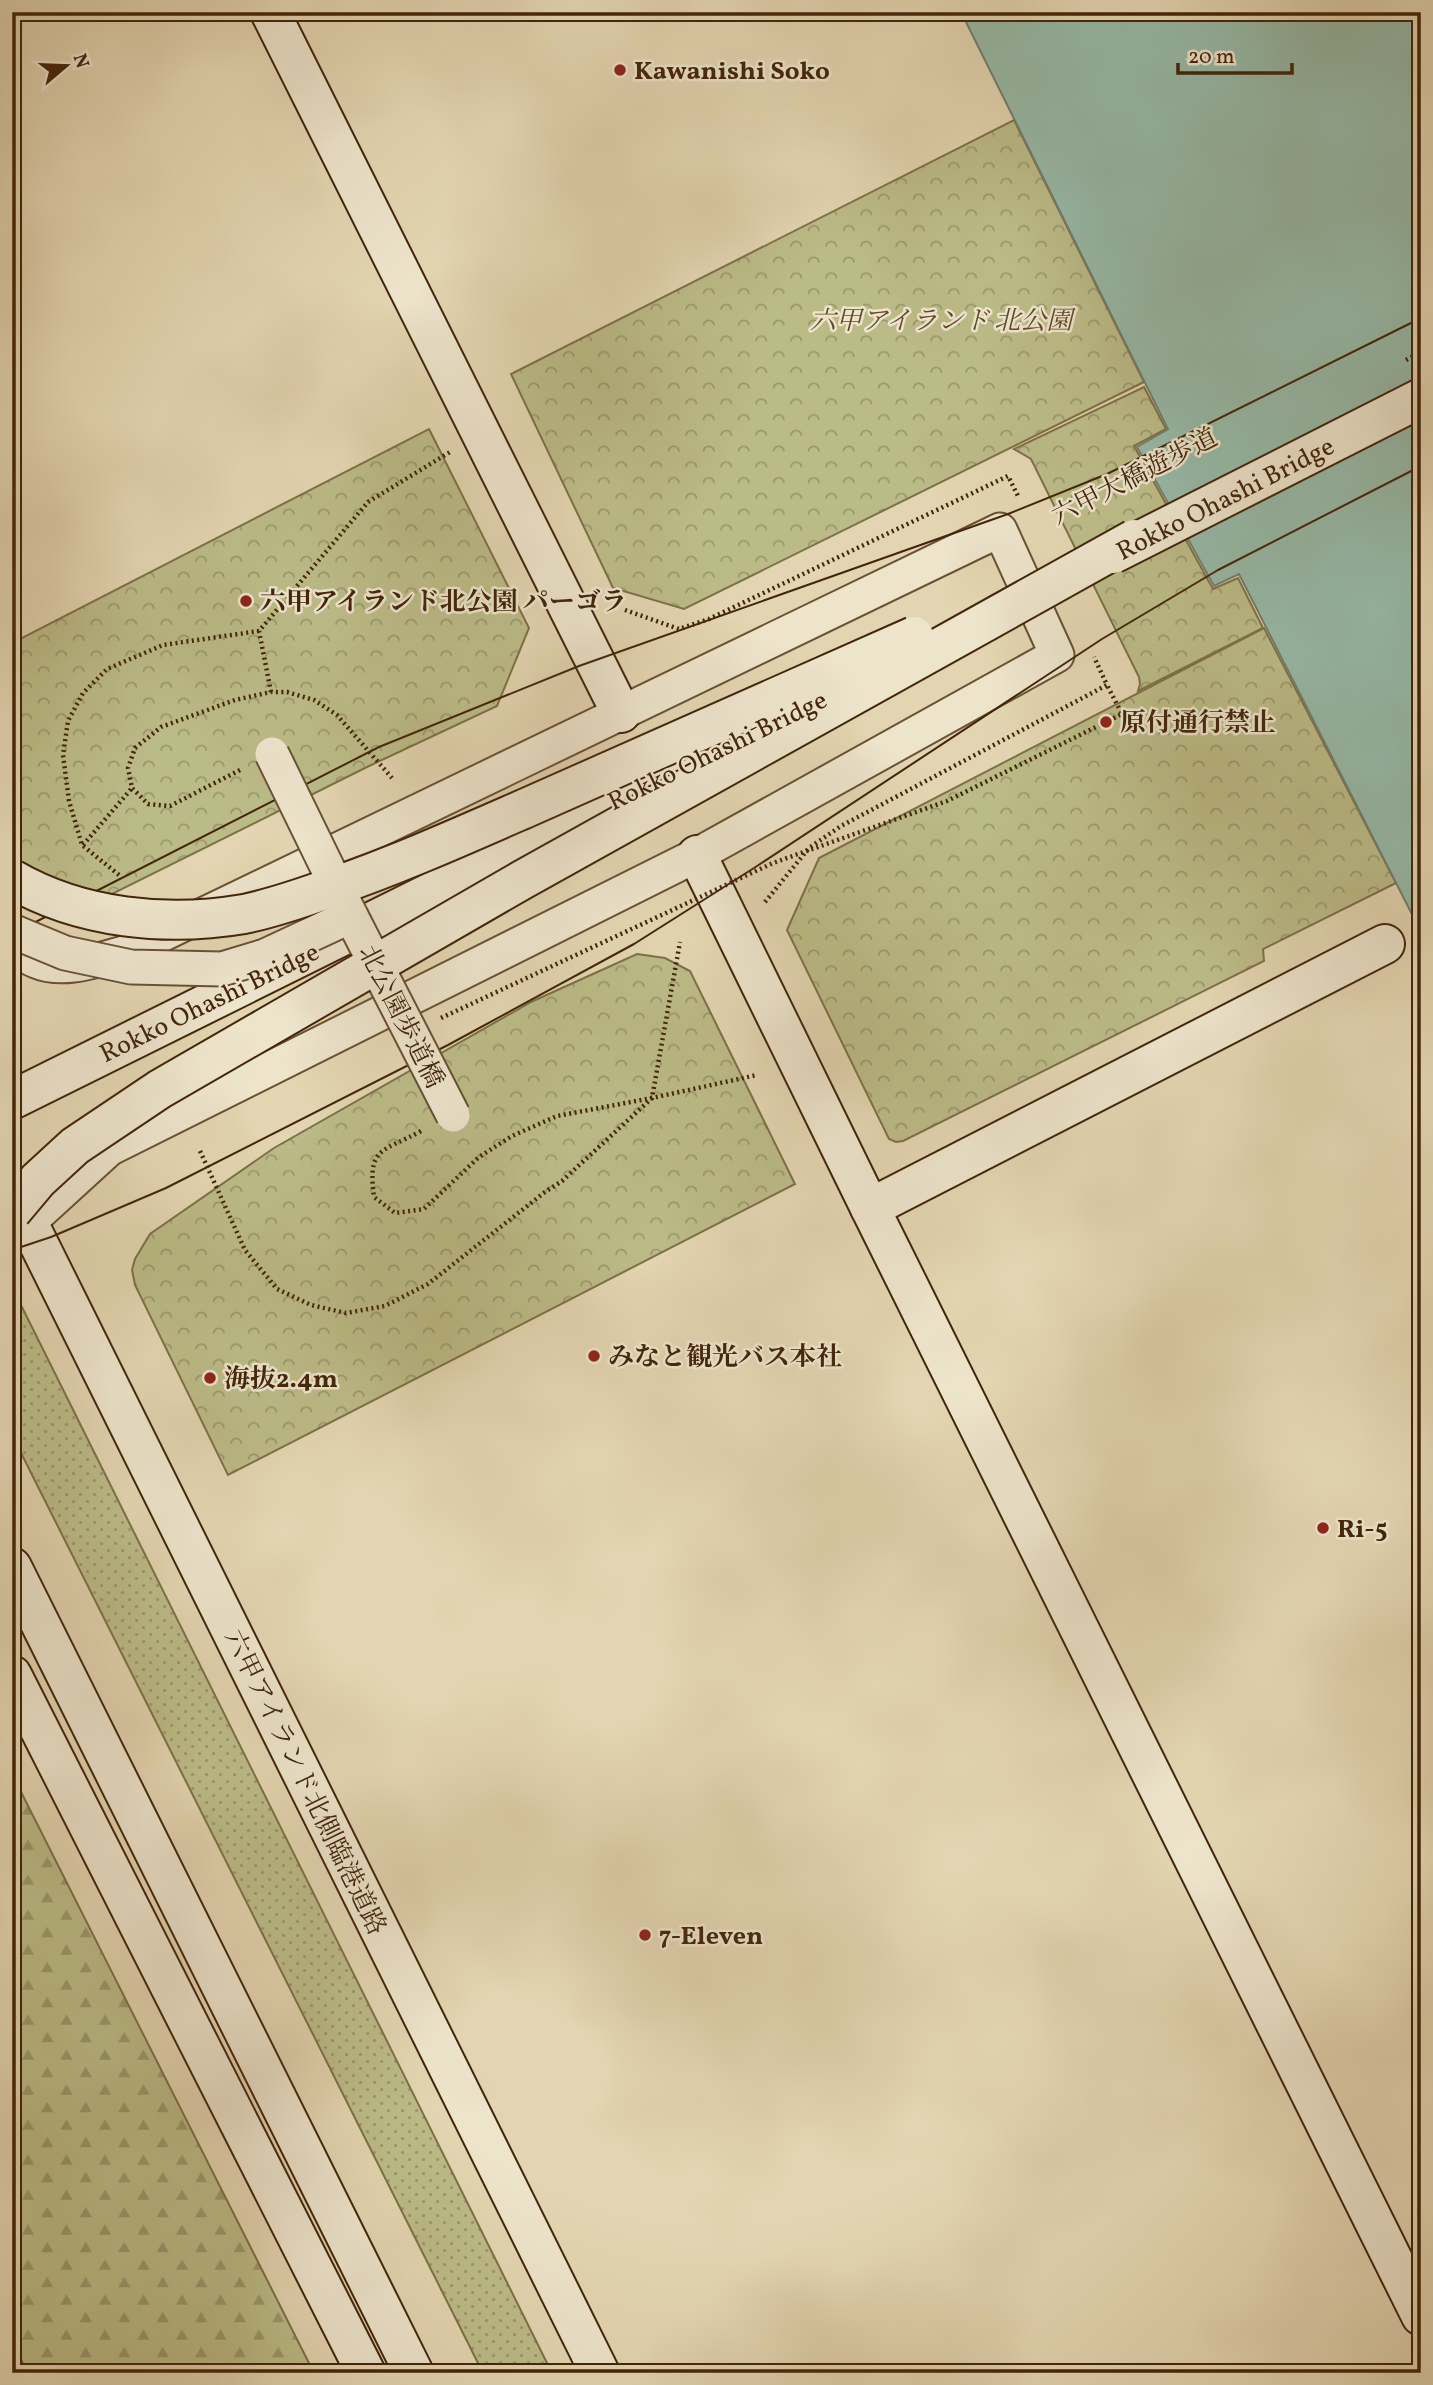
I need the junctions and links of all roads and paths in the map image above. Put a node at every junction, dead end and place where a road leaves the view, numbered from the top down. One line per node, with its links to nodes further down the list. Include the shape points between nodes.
1 (270, 12): 11 (street)
2 (1421, 352): 3 (path)
3 (1396, 365)
4 (1421, 396): 7 (street, Rokko Ohashi Bridge, bridge); 27 (street, Rokko Ohashi Bridge, bridge)
5 (451, 452): 9 (path, via 368,502)
6 (1019, 499): 8 (path, 六甲大橋遊歩道, via 1008,476 679,629)
7 (1134, 539): 17 (street, bridge, via 454,839 292,901 245,913 152,919 104,914 58,901); 30 (street, bridge, via 522,880 160,1089 75,1146 38,1180)
8 (625, 610)
9 (259, 631): 10 (path); 14 (path, via 163,645 107,669 83,693 68,721 63,755 69,801)
10 (271, 692)
11 (621, 713): 15 (street, via 1000,530 1057,655); 23 (street, via 124,953 57,966 38,962)
12 (272, 754): 19 (street, 北公園歩道橋, bridge)
13 (132, 788): 14 (path)
14 (82, 845): 16 (path)
15 (697, 855): 30 (street, via 109,1149); 31 (street)
16 (122, 878)
17 (12, 879)
18 (765, 902): 24 (path, bridge, via 809,848 841,826 1107,685 1122,714 1070,740 947,801 773,863)
19 (351, 916): 20 (street, 北公園歩道橋, bridge, via 265,956 222,970 131,967 65,953); 24 (street, 北公園歩道橋, bridge)
20 (12, 931)
21 (680, 942): 26 (path)
22 (1385, 944): 31 (street)
23 (12, 947)
24 (410, 1033): 28 (street, 北公園歩道橋, bridge)
25 (757, 1075): 26 (path)
26 (652, 1098): 28 (path, via 557,1116 512,1136 479,1157 424,1209 395,1213 374,1198 370,1172 383,1148); 29 (path, via 562,1181 428,1284 385,1306 346,1313 311,1305 277,1289 245,1250)
27 (12, 1100)
28 (453, 1115)
29 (200, 1151)
30 (17, 1208): 37 (street, 六甲アイランド北側臨港道路)
31 (870, 1208): 34 (street)
32 (12, 1567): 36 (street)
33 (12, 1675): 35 (street)
34 (1421, 2316)
35 (366, 2373)
36 (414, 2373)
37 (600, 2373)

